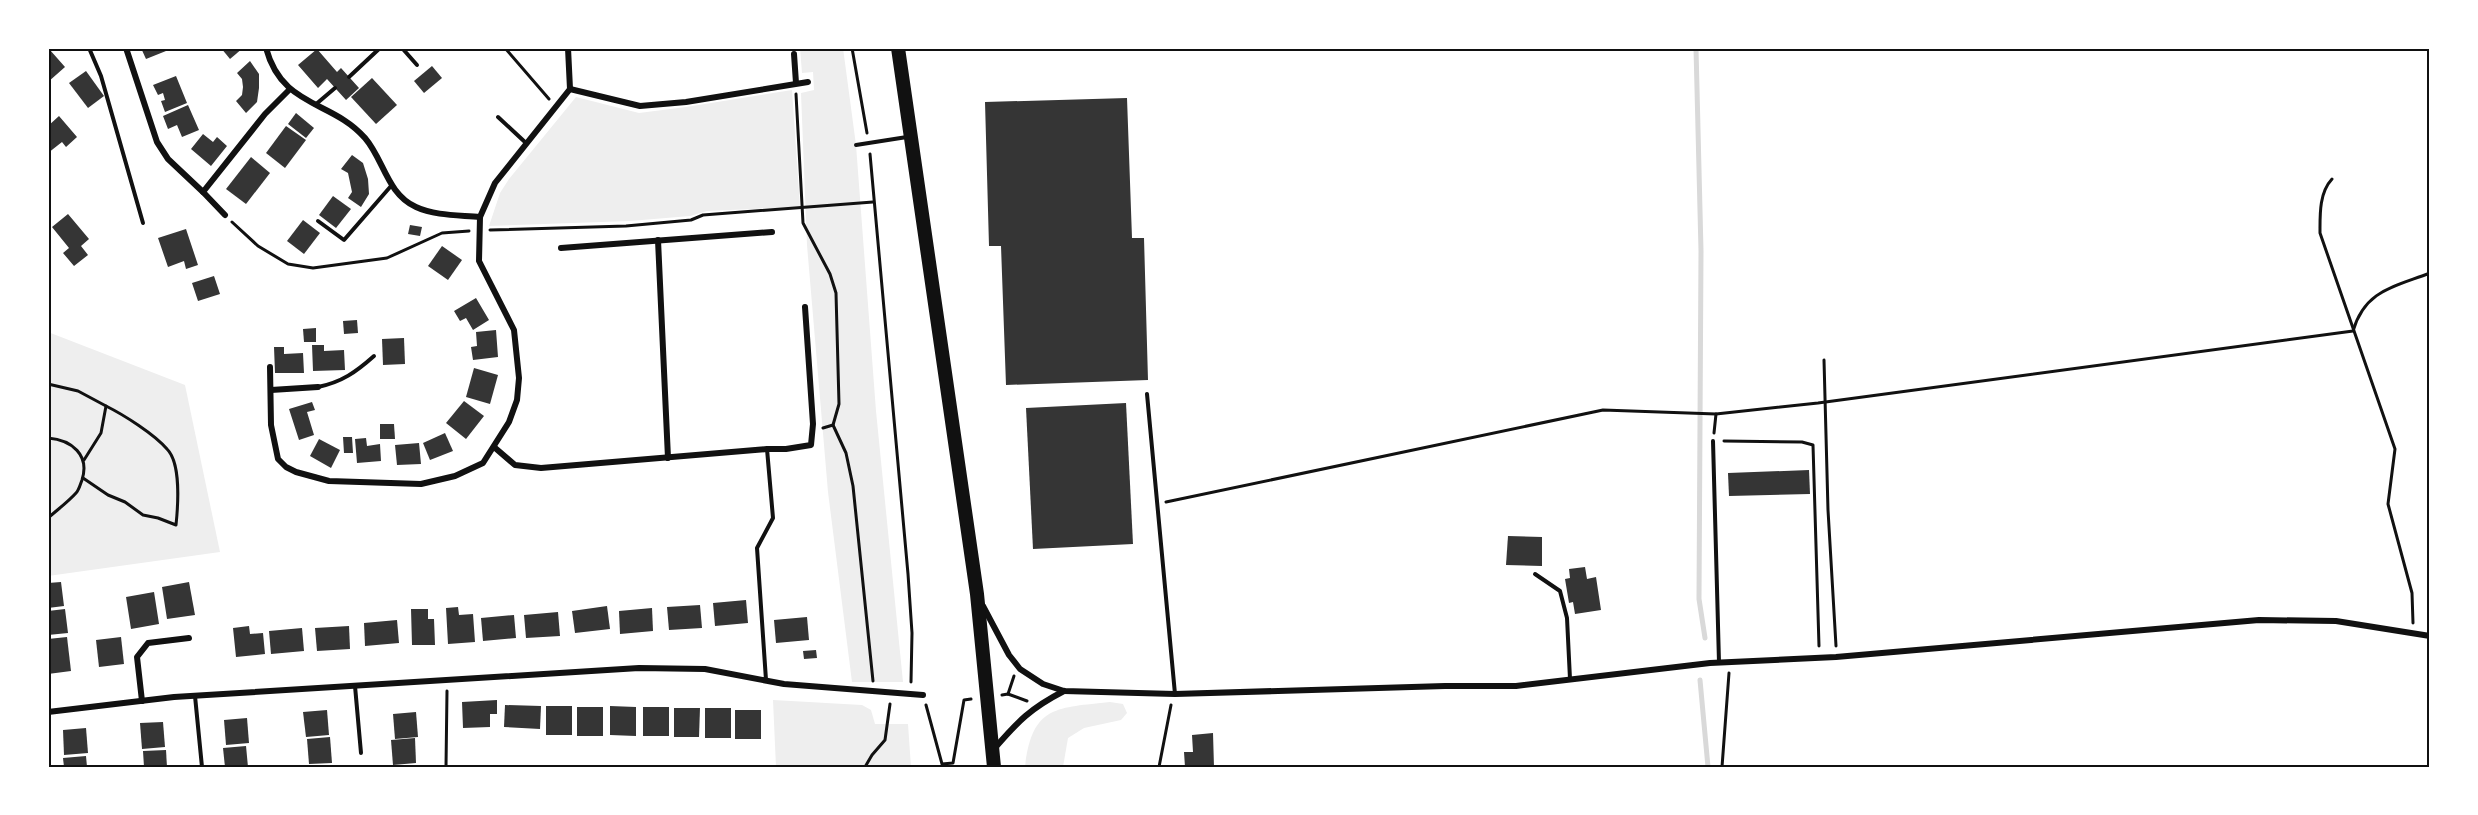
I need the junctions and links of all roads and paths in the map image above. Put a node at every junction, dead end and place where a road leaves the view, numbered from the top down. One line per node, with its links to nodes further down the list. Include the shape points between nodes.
1 (89, 48): 33 (lane, via 101,76)
2 (126, 48): 27 (street, via 157,142 168,159)
3 (266, 48): 17 (street, via 275,72)
4 (380, 48): 12 (lane)
5 (402, 48): 11 (lane)
6 (505, 48): 19 (path)
7 (568, 48): 16 (street)
8 (852, 48): 22 (path)
9 (898, 48): 21 (highway)
10 (794, 54): 14 (street)
11 (417, 65)
12 (349, 77)
13 (808, 82): 14 (street)
14 (796, 83): 16 (street, via 640,106); 29 (path)
15 (335, 88): 18 (lane)
16 (570, 89): 19 (street)
17 (289, 90): 18 (street); 27 (street)
18 (315, 105): 26 (street, via 366,139)
19 (556, 107): 23 (street)
20 (498, 117): 23 (lane)
21 (911, 137): 22 (lane); 63 (highway)
22 (869, 142): 24 (lane); 28 (path)
23 (526, 144): 31 (street, via 495,183)
24 (856, 145)
25 (2332, 179): 40 (path, via 2326,185 2320,208 2320,233)
26 (391, 186): 31 (street, via 415,207); 32 (lane, via 344,240)
27 (203, 192): 30 (street)
28 (873, 202): 29 (path); 79 (path, via 908,574)
29 (800, 207): 34 (path, via 626,226); 51 (path, via 803,223 836,293 839,404)
30 (225, 215)
31 (480, 217): 34 (street)
32 (318, 222)
33 (142, 223)
34 (479, 230): 55 (street, via 479,261 514,330 519,378 517,400)
35 (772, 232): 36 (street)
36 (658, 240): 37 (street); 57 (street)
37 (561, 248)
38 (2430, 273): 40 (path, via 2378,294 2359,314)
39 (806, 307): 52 (street)
40 (2353, 331): 48 (path); 64 (path, via 2395,449 2388,504 2412,593)
41 (374, 356): 45 (lane, via 353,375)
42 (1824, 360): 48 (path)
43 (270, 367): 46 (street)
44 (48, 384): 49 (path, via 78,391)
45 (318, 387): 46 (street)
46 (271, 390): 55 (street, via 271,425 279,459 296,472 329,482 421,484 455,476 483,463)
47 (1147, 394): 60 (lane)
48 (1825, 402): 50 (path); 68 (path)
49 (106, 406): 58 (path, via 101,433); 59 (path, via 169,450 177,478 176,525 143,515)
50 (1716, 414): 54 (path); 60 (path, via 1603,410)
51 (833, 425): 52 (path); 77 (path, via 846,453 853,486)
52 (812, 431): 56 (street, via 811,445)
53 (48, 438): 58 (path, via 62,439)
54 (1713, 441): 67 (path, via 1813,444); 69 (lane)
55 (494, 447): 57 (street, via 515,465 541,468)
56 (767, 449): 57 (street); 74 (lane, via 773,518 758,548)
57 (668, 458)
58 (84, 460): 59 (path)
59 (82, 478): 61 (path, via 78,492)
60 (1158, 504): 81 (lane)
61 (48, 518)
62 (1535, 574): 72 (lane, via 1560,591 1567,618)
63 (977, 594): 71 (street); 84 (highway)
64 (2414, 634): 65 (street); 68 (street, via 2336,621 2259,620)
65 (2430, 636)
66 (189, 638): 85 (street, via 148,643 137,657)
67 (1820, 657): 68 (street); 70 (street)
68 (1836, 657)
69 (1719, 662): 70 (street); 72 (street)
70 (1730, 662): 95 (path)
71 (1020, 669): 76 (street, via 1043,684); 80 (path, via 1011,680)
72 (1570, 680): 81 (street, via 1516,686)
73 (447, 681): 74 (street, via 650,668 705,669); 75 (street); 91 (path)
74 (766, 681): 77 (street)
75 (354, 685): 83 (street); 89 (lane)
76 (1064, 691): 81 (street); 86 (street)
77 (874, 692): 78 (street)
78 (891, 693): 79 (street); 92 (path, via 885,740)
79 (911, 693): 82 (street)
80 (1008, 694): 84 (path); 86 (path)
81 (1174, 694): 94 (path)
82 (923, 695): 84 (path, via 942,764 953,763 964,700)
83 (195, 696): 85 (street); 90 (lane)
84 (986, 697): 88 (highway)
85 (142, 701): 87 (street)
86 (1037, 705): 88 (street)
87 (48, 712)
88 (992, 751): 93 (highway)
89 (361, 753)
90 (202, 767)
91 (446, 767)
92 (866, 767)
93 (994, 767)
94 (1159, 767)
95 (1722, 767)

